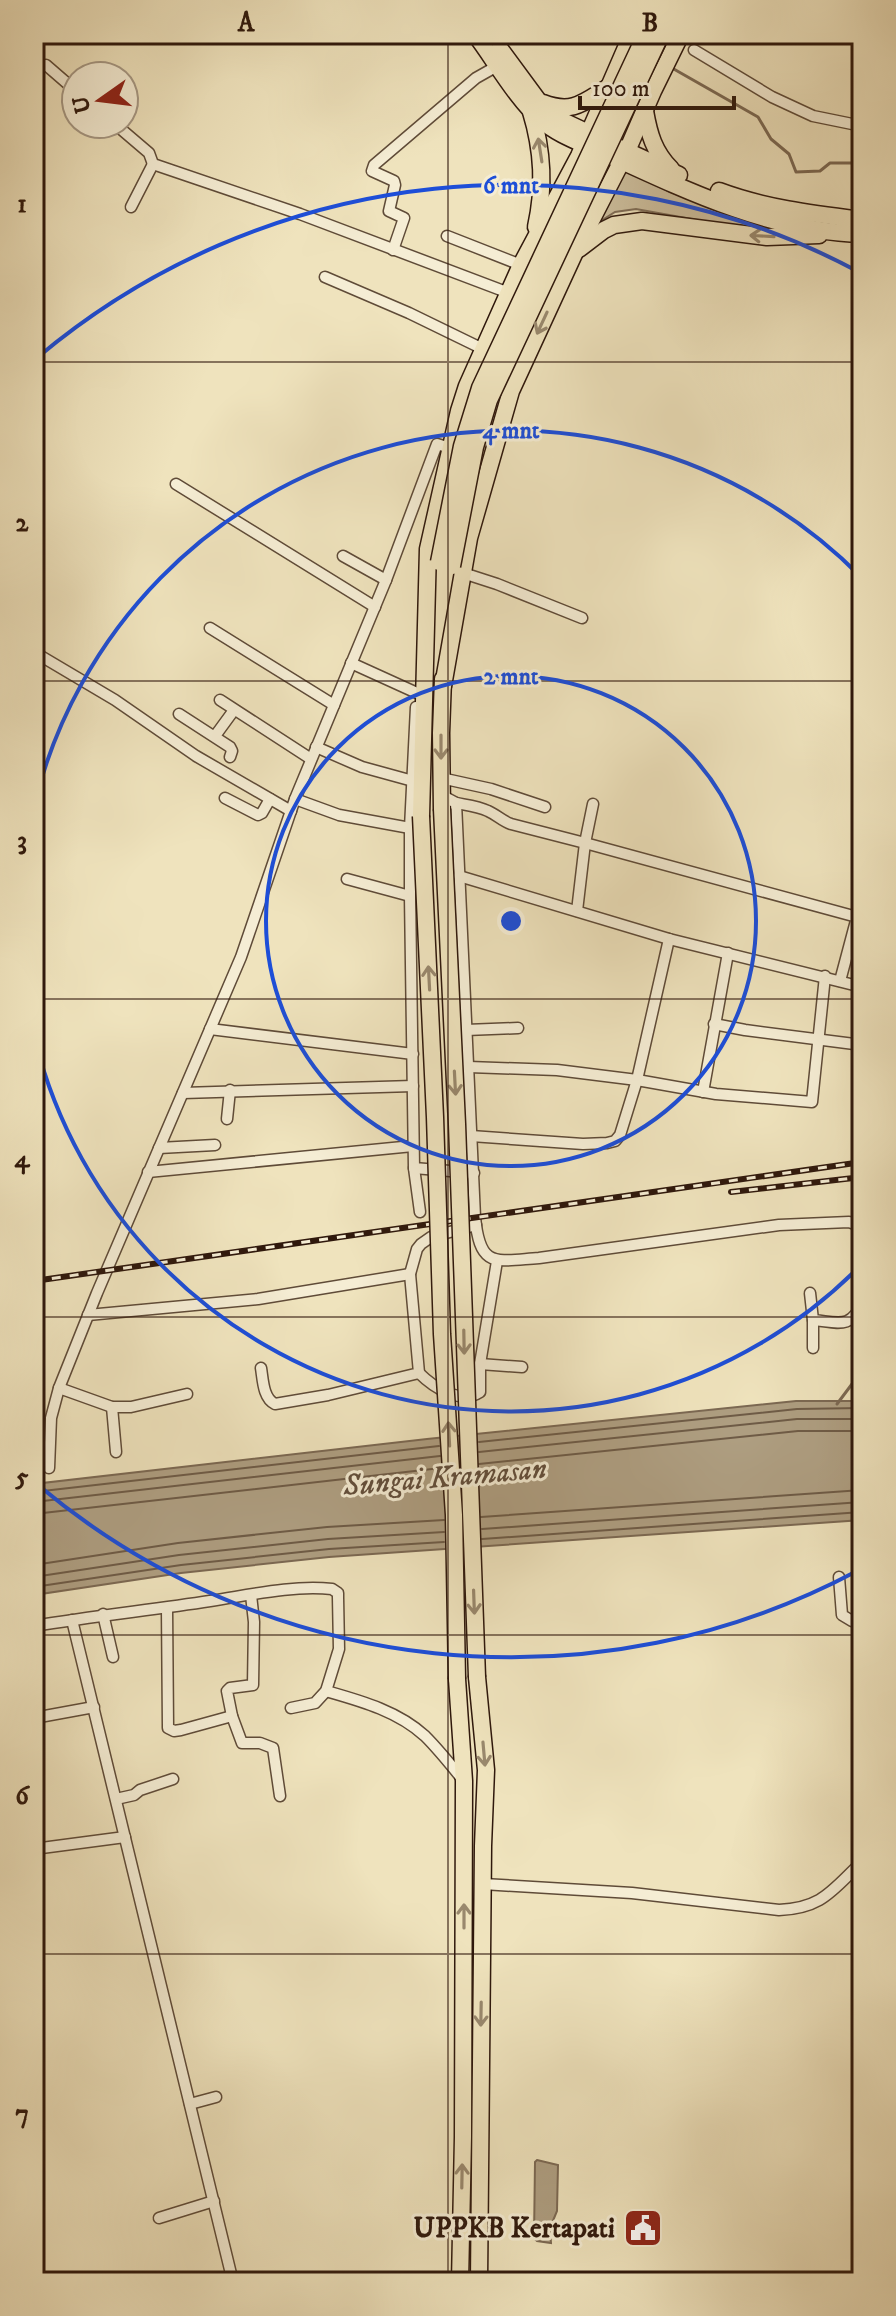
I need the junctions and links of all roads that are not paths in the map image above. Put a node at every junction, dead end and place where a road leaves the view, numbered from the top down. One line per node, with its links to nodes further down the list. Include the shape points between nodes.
1 (475, 34): 9 (highway)
2 (488, 34): 12 (highway)
3 (632, 34): 11 (highway)
4 (646, 34): 35 (highway, bridge, via 480,388 462,446)
5 (661, 34): 35 (highway, bridge, via 489,400)
6 (681, 34): 13 (highway)
7 (694, 50): 14 (street, via 772,97 813,116)
8 (46, 65): 10 (street)
9 (499, 65): 12 (highway); 26 (street, via 476,78 374,165 372,171 394,181 389,211 404,218)
10 (60, 77)
11 (610, 82): 12 (highway, via 576,107); 15 (highway)
12 (534, 105): 15 (highway); 25 (highway, one-way to 12, via 543,167)
13 (644, 110): 17 (highway); 19 (highway, via 652,141)
14 (857, 126)
15 (583, 135): 17 (highway); 25 (highway)
16 (134, 140): 18 (street)
17 (625, 156): 19 (highway); 22 (highway, via 696,194 743,211); 27 (highway)
18 (153, 164): 20 (street); 26 (street)
19 (675, 173): 21 (highway, via 732,196)
20 (131, 207)
21 (862, 220)
22 (840, 233): 23 (highway); 27 (highway, one-way to 27, via 767,237 642,221 614,225)
23 (862, 234)
24 (447, 236): 28 (street)
25 (531, 248): 28 (highway)
26 (393, 250): 30 (street)
27 (575, 252): 35 (highway, one-way to 35, via 511,391 469,538)
28 (521, 265): 30 (highway)
29 (325, 277): 31 (street)
30 (509, 293): 31 (highway)
31 (483, 349): 32 (highway)
32 (450, 448): 36 (street, via 437,444); 42 (highway, via 428,549)
33 (176, 484): 37 (street)
34 (343, 556): 36 (street)
35 (451, 567): 38 (street); 42 (highway); 52 (highway, one-way to 52, via 443,686)
36 (386, 580): 37 (street)
37 (375, 607): 41 (street)
38 (582, 618)
39 (210, 628): 44 (street)
40 (34, 652): 54 (street)
41 (351, 663): 42 (street); 44 (street)
42 (422, 690): 51 (street); 59 (highway)
43 (220, 700): 45 (street)
44 (334, 705): 48 (street)
45 (234, 710): 47 (street); 50 (street)
46 (179, 714): 47 (street)
47 (215, 736): 49 (street, via 231,748)
48 (316, 747): 50 (street); 51 (street)
49 (230, 757)
50 (311, 759): 55 (street)
51 (413, 781): 59 (street)
52 (445, 796): 57 (street, via 491,789); 60 (street, via 501,821); 61 (street); 132 (highway, one-way to 132, bridge, via 477,1677 486,1770)
53 (225, 798): 54 (street, via 258,815)
54 (270, 799): 58 (street)
55 (295, 799): 58 (street); 59 (street, via 339,815)
56 (593, 804): 60 (street)
57 (545, 807)
58 (291, 811): 74 (street)
59 (416, 822): 63 (street); 126 (highway, one-way to 59, bridge, via 435,1101)
60 (585, 843): 65 (street); 66 (street)
61 (459, 876): 65 (street); 75 (street)
62 (347, 879): 63 (street)
63 (410, 896): 78 (street)
64 (862, 902): 66 (street)
65 (577, 911): 67 (street)
66 (857, 917): 70 (street)
67 (669, 939): 68 (street); 80 (street)
68 (728, 953): 69 (street); 72 (street)
69 (825, 976): 70 (street); 76 (street)
70 (840, 981): 71 (street)
71 (862, 987)
72 (714, 1024): 76 (street); 83 (street)
73 (518, 1028): 75 (street)
74 (210, 1029): 78 (street); 84 (street)
75 (466, 1030): 79 (street)
76 (817, 1039): 77 (street); 83 (street, via 812,1102)
77 (862, 1045)
78 (413, 1054): 81 (street)
79 (469, 1067): 80 (street); 86 (street)
80 (637, 1080): 83 (street); 86 (street, via 615,1141 583,1144)
81 (413, 1086): 82 (street); 88 (street)
82 (230, 1090): 84 (street); 85 (street)
83 (703, 1092)
84 (183, 1093): 89 (street)
85 (227, 1119)
86 (471, 1136): 92 (street)
87 (215, 1145): 89 (street)
88 (413, 1146): 90 (street); 91 (street)
89 (159, 1148): 91 (street)
90 (414, 1168): 92 (street); 93 (street)
91 (148, 1172): 100 (street)
92 (474, 1173): 94 (street)
93 (420, 1212)
94 (476, 1225): 96 (street, via 478,1242 487,1257); 97 (street, via 426,1240 417,1249)
95 (862, 1232): 96 (street, via 849,1222 805,1223)
96 (497, 1261): 103 (street)
97 (410, 1274): 100 (street, via 258,1299); 106 (street)
98 (810, 1293): 101 (street)
99 (862, 1303): 101 (street, via 850,1321)
100 (88, 1315): 107 (street)
101 (813, 1320): 102 (street)
102 (813, 1348)
103 (480, 1364): 104 (street); 106 (street, via 476,1395 436,1388)
104 (522, 1367)
105 (261, 1368): 106 (street, via 269,1401 281,1404)
106 (419, 1373)
107 (59, 1388): 109 (street); 111 (street, via 51,1418)
108 (187, 1394): 109 (street)
109 (112, 1407): 110 (street)
110 (116, 1452)
111 (49, 1468)
112 (839, 1577): 117 (street, via 842,1615)
113 (251, 1595): 114 (street); 120 (street, via 311,1588 336,1591 339,1649); 123 (street, via 253,1685 227,1691)
114 (167, 1608): 115 (street); 123 (street, via 168,1728 181,1730)
115 (103, 1614): 116 (street); 119 (street)
116 (72, 1620): 118 (street); 121 (street)
117 (862, 1621)
118 (34, 1626)
119 (113, 1657)
120 (326, 1691): 122 (street, via 315,1703); 126 (street, via 383,1709 406,1723 424,1735)
121 (94, 1707): 124 (street); 128 (street)
122 (291, 1708)
123 (232, 1716): 127 (street, via 242,1743 273,1748)
124 (34, 1718)
125 (173, 1779): 128 (street)
126 (464, 1781): 138 (highway, one-way to 126)
127 (280, 1796)
128 (116, 1799): 129 (street)
129 (125, 1837): 130 (street); 134 (street)
130 (34, 1849)
131 (862, 1862): 132 (street, via 826,1895 801,1909)
132 (483, 1884): 139 (highway, one-way to 139)
133 (216, 2097): 134 (street)
134 (190, 2104): 135 (street)
135 (214, 2201): 136 (street); 137 (street)
136 (159, 2218)
137 (233, 2282)
138 (460, 2282)
139 (479, 2282)

